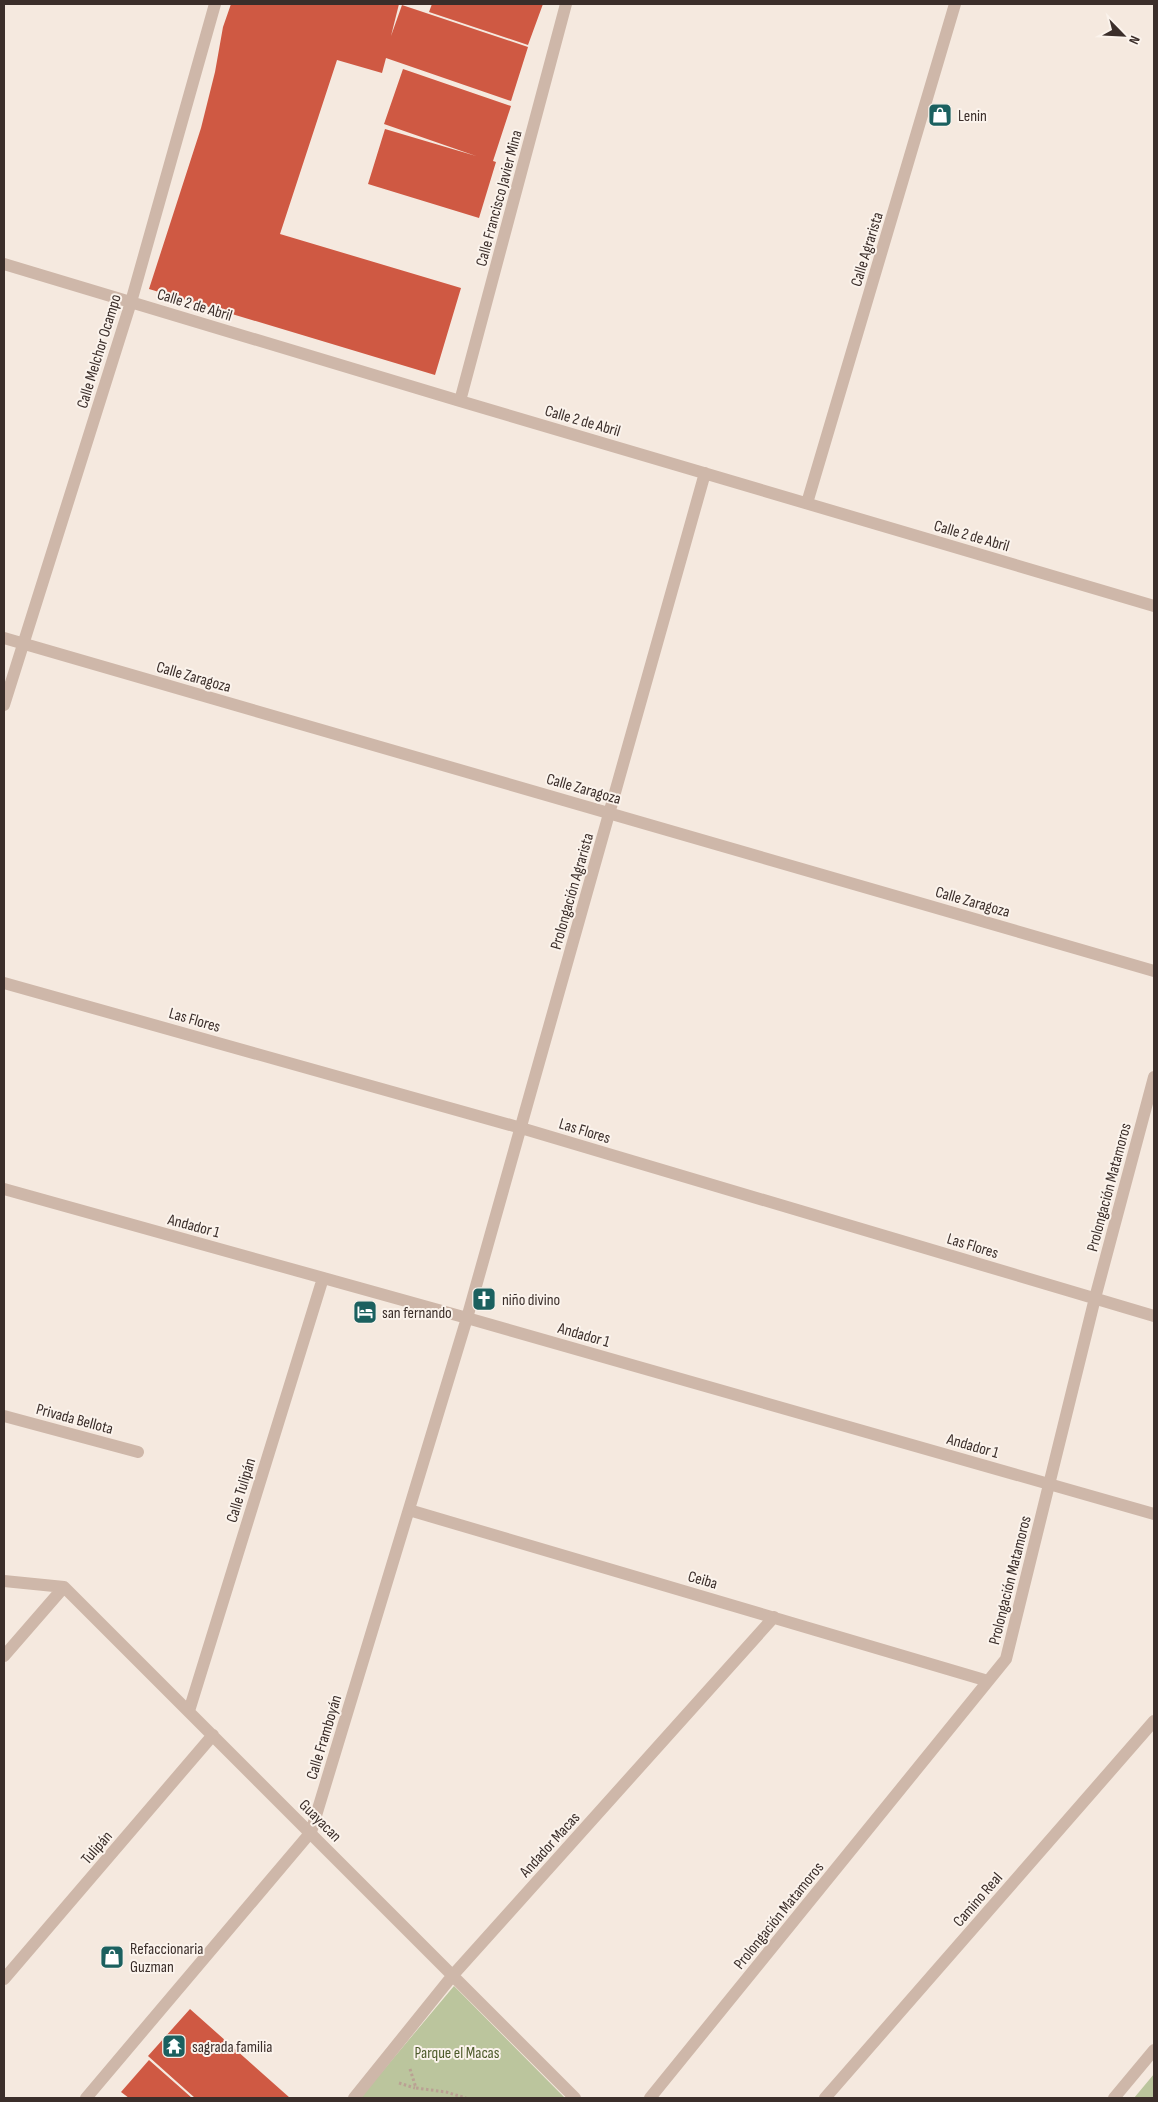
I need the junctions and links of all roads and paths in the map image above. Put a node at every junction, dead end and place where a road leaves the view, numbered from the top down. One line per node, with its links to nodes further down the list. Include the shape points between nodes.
1 (215, 4): 5 (street, Calle Melchor Ocampo)
2 (566, 4): 6 (street, Calle Francisco Javier Mina)
3 (955, 4): 8 (street, Calle Agrarista)
4 (4, 264): 5 (street, Calle 2 de Abril)
5 (131, 302): 6 (street, Calle 2 de Abril); 12 (street, Calle Melchor Ocampo)
6 (460, 401): 7 (street, Calle 2 de Abril)
7 (705, 473): 8 (street, Calle 2 de Abril); 14 (street, Prolongación Agrarista)
8 (807, 503): 10 (street, Calle 2 de Abril)
9 (1154, 592): 10 (street)
10 (1152, 605)
11 (4, 638): 12 (street, Calle Zaragoza)
12 (23, 644): 13 (street, Calle Melchor Ocampo); 14 (street, Calle Zaragoza)
13 (4, 705)
14 (610, 812): 15 (street, Calle Zaragoza); 18 (street, Prolongación Agrarista)
15 (1154, 971)
16 (4, 983): 18 (street, Las Flores)
17 (1154, 1077): 21 (street, Prolongación Matamoros)
18 (521, 1128): 21 (street, Las Flores); 23 (street, Prolongación Agrarista)
19 (4, 1189): 20 (street, Andador 1)
20 (323, 1278): 23 (street, Andador 1); 34 (street, Calle Tulipán)
21 (1095, 1298): 22 (street, Las Flores); 26 (street, Prolongación Matamoros)
22 (1154, 1316)
23 (467, 1318): 26 (street, Andador 1); 27 (street, Calle Framboyán)
24 (4, 1416): 25 (street, Privada Bellota)
25 (138, 1452)
26 (1049, 1483): 28 (street, Andador 1); 33 (street, Prolongación Matamoros, via 1006,1658)
27 (409, 1510): 31 (street, Ceiba); 37 (street, Calle Framboyán)
28 (1154, 1514)
29 (4, 1581): 30 (street)
30 (64, 1587): 32 (street); 34 (street, Guayacan)
31 (774, 1617): 33 (street, Ceiba); 38 (street, Andador Macas)
32 (4, 1656)
33 (988, 1681): 46 (street, Prolongación Matamoros)
34 (189, 1711): 36 (street, Guayacan)
35 (1154, 1721): 47 (street, Camino Real)
36 (213, 1735): 37 (street, Guayacan); 39 (street, Tulipán)
37 (310, 1832): 38 (street, Guayacan); 42 (street, Calle Framboyán)
38 (453, 1975): 43 (street, Andador Macas); 45 (street, Guayacan)
39 (4, 1980)
40 (1154, 2050): 48 (street)
41 (409, 2064): 44 (path, via 416,2088)
42 (86, 2098)
43 (354, 2098)
44 (466, 2098)
45 (575, 2098)
46 (650, 2098)
47 (825, 2098)
48 (1114, 2098)

